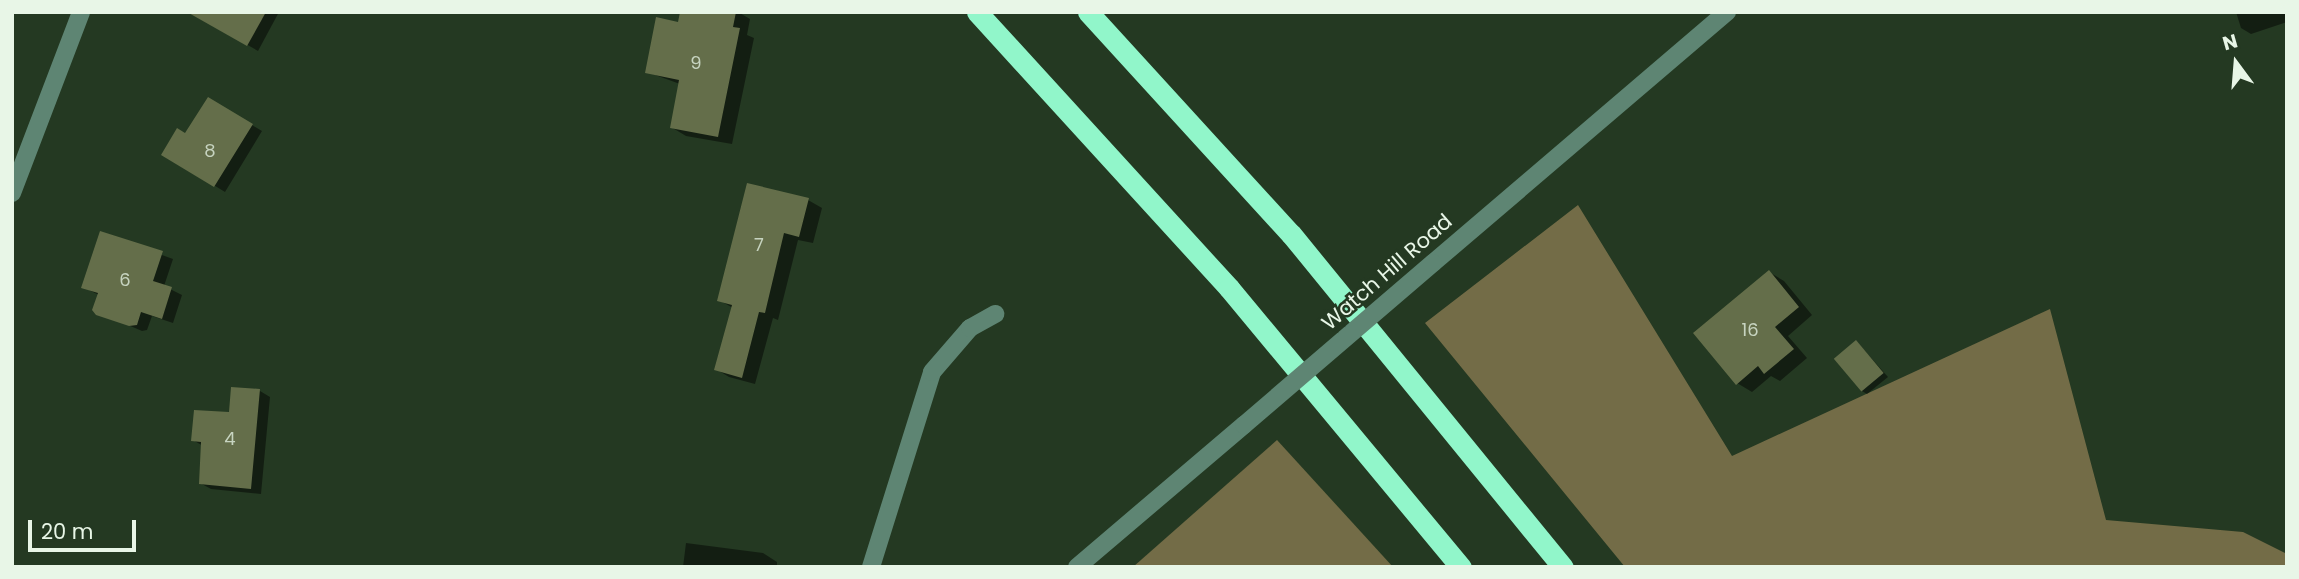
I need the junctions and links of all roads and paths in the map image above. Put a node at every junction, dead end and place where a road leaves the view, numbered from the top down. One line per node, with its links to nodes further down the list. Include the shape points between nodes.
1 (80, 12): 5 (street)
2 (977, 12): 9 (highway, via 1238,298)
3 (1088, 12): 10 (highway, via 1291,234)
4 (1727, 12): 8 (street, Watch Hill Road, bridge)
5 (12, 193)
6 (995, 314): 7 (street, via 970,328 932,372)
7 (872, 567)
8 (1077, 567)
9 (1461, 567)
10 (1563, 567)

